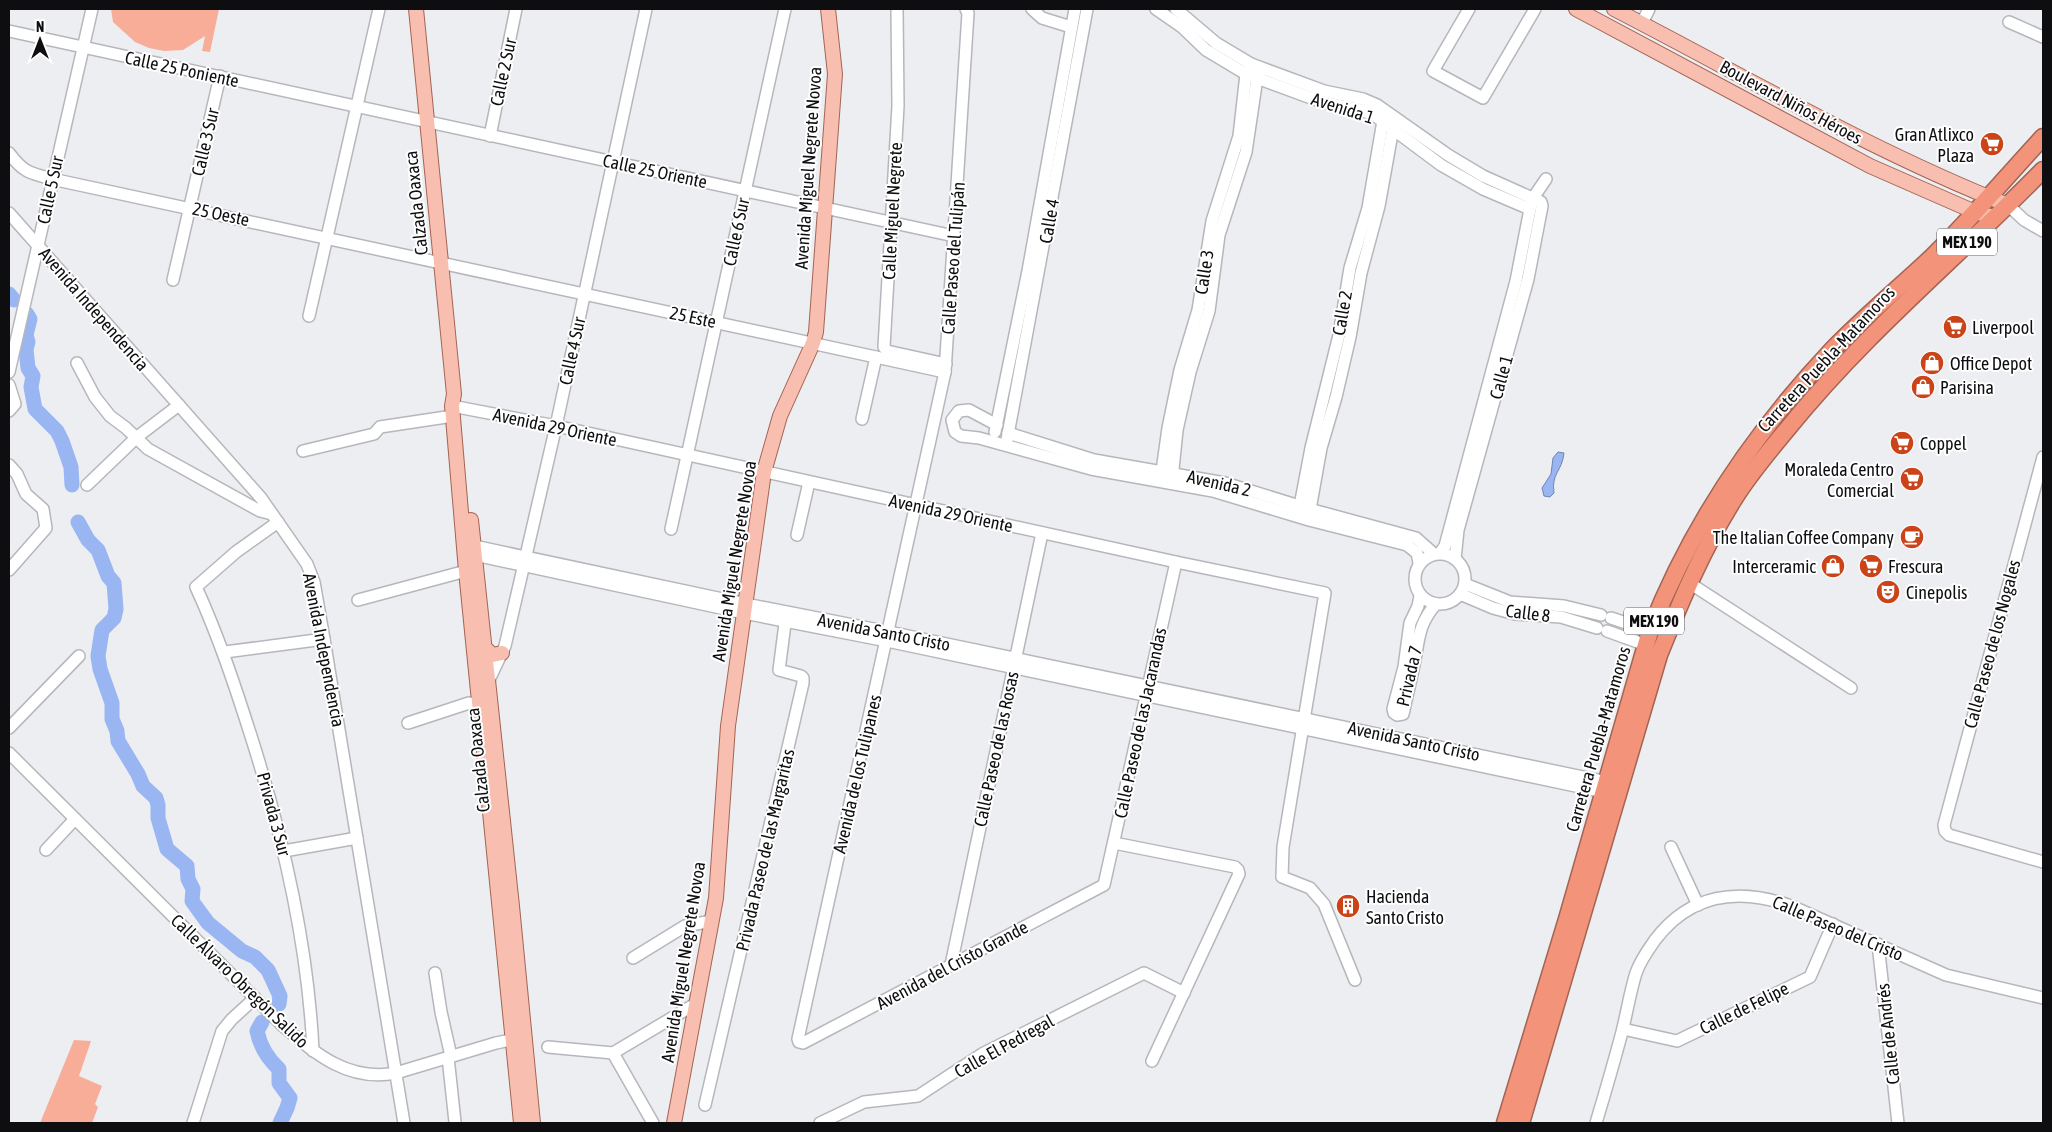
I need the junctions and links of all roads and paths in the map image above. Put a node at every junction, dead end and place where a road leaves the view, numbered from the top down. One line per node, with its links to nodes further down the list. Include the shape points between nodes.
1 (92, 9): 25 (street, Calle 5 Sur)
2 (379, 9): 29 (street)
3 (416, 9): 31 (main road, Calzada Oaxaca)
4 (516, 9): 33 (street, Calle 2 Sur)
5 (646, 9): 36 (street, Calle 4 Sur)
6 (785, 9): 42 (street, Calle 6 Sur)
7 (828, 9): 46 (main road, Avenida Miguel Negrete Novoa, via 835,74)
8 (897, 9): 52 (street, Calle Miguel Negrete, via 898,106)
9 (966, 9): 54 (street, Calle Paseo del Tulipán, via 968,23)
10 (1032, 9): 22 (street, via 1042,18)
11 (1075, 9): 22 (street, Calle 4)
12 (1087, 9): 38 (street, Calle 4)
13 (1156, 9): 26 (street, Avenida 1, via 1182,27 1206,50)
14 (1176, 9): 26 (street, Avenida 1)
15 (1469, 9): 16 (street, via 1433,71 1483,98)
16 (1535, 9)
17 (1576, 9): 48 (main road, Boulevard Niños Héroes, via 1870,166)
18 (1614, 9): 21 (main road, Boulevard Niños Héroes)
19 (1648, 9): 21 (street)
20 (2009, 22): 24 (street)
21 (1642, 23): 43 (main road, Boulevard Niños Héroes, via 1881,148)
22 (1071, 27): 37 (street, Calle 4)
23 (9, 31): 25 (street, Calle 25 Poniente)
24 (2043, 37)
25 (83, 48): 28 (street, Calle 25 Poniente); 40 (street, Calle 5 Sur)
26 (1248, 68): 27 (street, Avenida 1); 59 (street, Calle 3, via 1239,136 1212,221)
27 (1260, 73): 30 (street, Avenida 1, via 1363,99); 59 (street, Calle 3, via 1246,152)
28 (220, 76): 29 (street, Calle 25 Poniente); 47 (street, Calle 3 Sur)
29 (356, 106): 31 (street, Calle 25 Oriente); 55 (street)
30 (1386, 117): 32 (street, Avenida 1); 63 (street, Calle 2, via 1368,208 1350,268)
31 (426, 122): 33 (street, Calle 25 Oriente); 57 (main road, Calzada Oaxaca)
32 (1396, 124): 44 (street, Avenida 1); 63 (street, Calle 2, via 1379,206)
33 (490, 136): 36 (street, Calle 25 Oriente)
34 (2043, 137): 43 (highway, Carretera Puebla-Matamoros / MEX 190)
35 (9, 153): 40 (street, 25 Oeste, via 27,173)
36 (614, 162): 42 (street, Calle 25 Oriente); 60 (street, Calle 4 Sur)
37 (1046, 166): 38 (street); 75 (street, Calle 4)
38 (1058, 169): 77 (street, Calle 4)
39 (2043, 170): 45 (highway, Carretera Puebla-Matamoros / MEX 190)
40 (52, 179): 47 (street, 25 Oeste); 56 (street, Calle 5 Sur)
41 (1546, 179): 44 (street)
42 (745, 190): 46 (street, Calle 25 Oriente); 62 (street, Calle 6 Sur)
43 (1988, 197): 45 (main road, Boulevard Niños Héroes); 48 (highway, Carretera Puebla-Matamoros / MEX 190)
44 (1532, 204): 69 (street, Calle 1, via 1540,202 1542,206 1528,279)
45 (2008, 205): 50 (highway, Carretera Puebla-Matamoros / MEX 190); 51 (street)
46 (825, 207): 52 (street, Calle 25 Oriente); 64 (main road, Avenida Miguel Negrete Novoa)
47 (190, 208): 55 (street, 25 Oeste); 58 (street)
48 (1974, 212): 50 (main road, Boulevard Niños Héroes); 111 (highway, Carretera Puebla-Matamoros / MEX 190, via 1848,334 1784,404 1709,509 1662,601)
49 (9, 213): 56 (street, Avenida Independencia)
50 (1994, 217): 51 (street); 103 (highway, Carretera Puebla-Matamoros / MEX 190, via 1927,280 1804,408 1735,497)
51 (2024, 220): 53 (street)
52 (892, 221): 54 (street, Calle 25 Oriente); 67 (street, Calle Miguel Negrete, via 884,348)
53 (2043, 231)
54 (954, 236): 67 (street, Calle Paseo del Tulipán)
55 (326, 238): 57 (street, 25 Oeste); 61 (street)
56 (38, 246): 68 (street, Calle 5 Sur); 71 (street, Avenida Independencia)
57 (440, 263): 60 (street, 25 Este); 72 (main road, Calzada Oaxaca)
58 (173, 280)
59 (1207, 283): 86 (street, Calle 3, via 1209,311 1190,372)
60 (584, 294): 62 (street, 25 Este); 76 (street, Calle 4 Sur)
61 (309, 316)
62 (716, 322): 64 (street, 25 Este); 82 (street, Calle 6 Sur)
63 (1344, 336): 90 (street, Calle 2, via 1336,397)
64 (813, 343): 65 (street, 25 Este); 85 (main road, Avenida Miguel Negrete Novoa, via 780,416)
65 (876, 356): 67 (street, 25 Este); 74 (street)
66 (77, 363): 78 (street, via 95,397 110,416)
67 (945, 368): 89 (street, Calle Paseo del Tulipán)
68 (9, 372)
69 (1494, 383): 96 (street, Calle 1, via 1446,546); 97 (street, Calle 1, via 1458,530)
70 (9, 385): 73 (street)
71 (179, 405): 78 (street); 91 (street, Avenida Independencia)
72 (455, 406): 76 (street, Avenida 29 Oriente); 81 (street, Avenida 29 Oriente, via 380,427 374,434); 95 (main road, Calzada Oaxaca); 102 (main road, Calzada Oaxaca)
73 (12, 408)
74 (862, 419)
75 (997, 425): 79 (street, Calle 4); 79 (street, Avenida 2, via 968,410 959,411 952,420 954,432 961,436)
76 (556, 426): 82 (street, Avenida 29 Oriente); 98 (street, Calle 4 Sur)
77 (1008, 434): 80 (street); 86 (street, Avenida 2, via 1094,460)
78 (137, 437): 88 (street); 91 (street, via 148,449)
79 (993, 442): 80 (street, Avenida 2)
80 (1006, 446): 86 (street, Avenida 2, via 1125,477)
81 (303, 451)
82 (687, 455): 85 (street, Avenida 29 Oriente); 92 (street, Calle 6 Sur)
83 (2043, 457): 133 (street, Calle Paseo de los Nogales, via 1944,825 1949,835)
84 (9, 465): 101 (street, via 26,494 42,509 46,528)
85 (764, 472): 87 (street, Avenida 29 Oriente); 108 (main road, Avenida Miguel Negrete Novoa)
86 (1167, 477): 90 (street, Avenida 2, via 1226,482)
87 (809, 482): 89 (street, Avenida 29 Oriente); 94 (street)
88 (87, 485)
89 (915, 505): 93 (street, Avenida 29 Oriente); 110 (street, Avenida de los Tulipanes)
90 (1304, 513): 96 (street, Avenida 2, via 1416,538); 100 (street, Avenida 2, via 1407,545 1417,553)
91 (275, 518): 112 (street, Avenida Independencia, via 307,564 314,582); 114 (street, Privada 3 Sur, via 196,587)
92 (671, 529)
93 (1042, 533): 99 (street, Avenida 29 Oriente); 117 (street, Calle Paseo de las Rosas)
94 (797, 535)
95 (474, 550): 98 (street, Avenida Santo Cristo); 113 (main road, Calzada Oaxaca)
96 (1437, 554): 97 (street); 100 (street)
97 (1455, 559): 104 (street, via 1463,568)
98 (524, 561): 108 (street, Avenida Santo Cristo); 115 (street, Calle 4 Sur)
99 (1176, 562): 120 (street, Calle Paseo de las Jacarandas); 123 (street, Avenida 29 Oriente, via 1325,593)
100 (1419, 563): 105 (street, via 1414,580)
101 (9, 570)
102 (466, 571): 106 (street); 118 (main road, Calzada Oaxaca)
103 (1688, 582): 119 (street); 166 (highway, Carretera Puebla-Matamoros / MEX 190, via 1659,655)
104 (1462, 589): 107 (street, via 1452,601); 111 (street, Calle 8, via 1510,602 1564,606 1606,617); 111 (street, Calle 8, via 1493,608 1515,614 1561,617)
105 (1420, 596): 107 (street); 107 (street, Privada 7, via 1410,623 1393,709 1397,715 1404,710 1419,634 1427,614)
106 (358, 600)
107 (1436, 604)
108 (745, 609): 109 (street, Avenida Santo Cristo); 136 (main road, Avenida Miguel Negrete Novoa, via 728,726)
109 (786, 617): 110 (street, Avenida Santo Cristo); 156 (street, Privada Paseo de las Margaritas, via 779,670 801,676 803,683)
110 (888, 637): 117 (street, Avenida Santo Cristo); 149 (street, Avenida de los Tulipanes)
111 (1648, 638): 126 (highway, Carretera Puebla-Matamoros / MEX 190)
112 (324, 639): 114 (street); 128 (street, Avenida Independencia)
113 (486, 649): 115 (main road, via 493,655); 118 (main road, Calzada Oaxaca)
114 (225, 652): 132 (street, Privada 3 Sur, via 270,792)
115 (502, 653): 118 (street, Calle 4 Sur)
116 (79, 656): 124 (street)
117 (1014, 663): 120 (street, Avenida Santo Cristo); 140 (street, Calle Paseo de las Rosas)
118 (483, 681): 121 (main road, Calzada Oaxaca)
119 (1851, 688)
120 (1147, 691): 123 (street, Avenida Santo Cristo); 129 (street, Calle Paseo de las Jacarandas)
121 (485, 704): 122 (street, via 469,703); 148 (main road, Calzada Oaxaca)
122 (408, 723)
123 (1299, 723): 126 (street, Avenida Santo Cristo); 142 (street, via 1282,877 1310,888 1324,904)
124 (9, 728)
125 (9, 753): 127 (street, Calle Álvaro Obregón Salido)
126 (1605, 787): 165 (highway, Carretera Puebla-Matamoros / MEX 190)
127 (75, 820): 131 (street); 144 (street, Calle Álvaro Obregón Salido)
128 (357, 838): 132 (street); 155 (street, Avenida Independencia)
129 (1114, 843): 134 (street, Calle Paseo de las Jacarandas); 143 (street, via 1238,870 1239,874)
130 (1671, 847): 135 (street)
131 (46, 850)
132 (284, 851): 151 (street, Privada 3 Sur, via 307,973)
133 (2043, 862)
134 (1104, 885): 140 (street, Avenida del Cristo Grande)
135 (1698, 904): 137 (street, Calle Paseo del Cristo, via 1732,896 1769,898); 147 (street, Calle Paseo del Cristo, via 1665,927 1648,949 1636,971)
136 (712, 921): 139 (street, via 685,926); 146 (main road, Avenida Miguel Negrete Novoa)
137 (1833, 924): 138 (street, Calle Paseo del Cristo); 147 (street, Calle de Felipe, via 1810,977 1677,1041)
138 (1878, 944): 145 (street, Calle Paseo del Cristo, via 1946,975); 168 (street, Calle de Andrés)
139 (633, 958)
140 (951, 965): 149 (street, Avenida del Cristo Grande, via 803,1043)
141 (435, 973): 153 (street)
142 (1355, 980)
143 (1184, 993): 154 (street); 164 (street, Calle El Pedregal, via 1144,973 982,1054 918,1096 864,1102)
144 (255, 998): 151 (street, Calle Álvaro Obregón Salido); 158 (street, via 222,1031)
145 (2043, 998)
146 (696, 1003): 152 (street); 163 (main road, Avenida Miguel Negrete Novoa)
147 (1623, 1029): 167 (street, Calle Paseo del Cristo)
148 (519, 1038): 153 (street, Calle Álvaro Obregón Salido); 160 (main road, Calzada Oaxaca); 161 (main road, Calzada Oaxaca)
149 (799, 1042)
150 (548, 1047): 152 (street)
151 (312, 1051): 155 (street, Calle Álvaro Obregón Salido, via 362,1074 381,1076)
152 (613, 1053): 162 (street)
153 (450, 1056): 155 (street, Calle Álvaro Obregón Salido); 157 (street)
154 (1152, 1061)
155 (396, 1073): 159 (street, Avenida Independencia)
156 (706, 1105)
157 (455, 1122)
158 (194, 1123)
159 (404, 1123)
160 (521, 1123)
161 (533, 1123)
162 (653, 1123)
163 (674, 1123)
164 (820, 1123)
165 (1505, 1123)
166 (1521, 1123)
167 (1596, 1123)
168 (1898, 1123)

